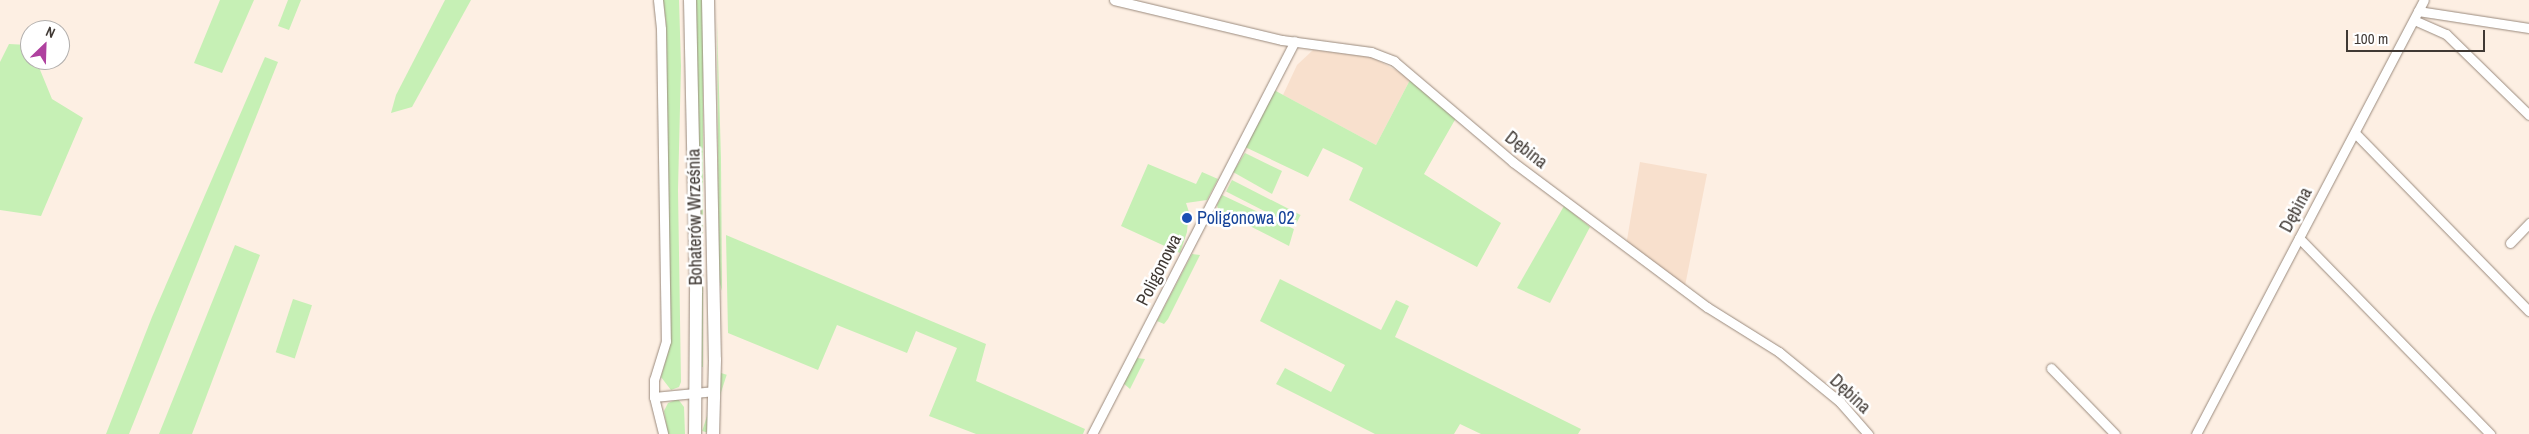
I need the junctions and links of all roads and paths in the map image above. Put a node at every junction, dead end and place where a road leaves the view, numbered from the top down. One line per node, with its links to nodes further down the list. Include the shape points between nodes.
1 (658, 0): 22 (street, via 666,341 654,380)
2 (690, 0): 21 (main road, Bohaterów Września)
3 (708, 0): 20 (main road, Bohaterów Września)
4 (1114, 0): 6 (street, Dębina)
5 (2424, 0): 7 (street, Dębina)
6 (1129, 2): 10 (street, Dębina)
7 (2418, 11): 8 (street, Dębina); 9 (street)
8 (2414, 20): 13 (street, via 2446,34); 14 (street, Dębina)
9 (2529, 28)
10 (1282, 40): 11 (street, Dębina); 12 (street)
11 (1295, 41): 12 (street, Poligonowa); 27 (street, Dębina, via 1371,52 1403,66 1513,162 1708,307 1779,352 1840,402)
12 (1286, 54): 26 (street, Poligonowa)
13 (2529, 115)
14 (2356, 133): 16 (street, Dębina); 18 (street)
15 (2529, 223): 17 (street)
16 (2299, 238): 29 (street, Dębina); 30 (street)
17 (2510, 243)
18 (2529, 310)
19 (2050, 368): 28 (street)
20 (715, 391): 21 (street); 25 (main road, Bohaterów Września)
21 (696, 392): 22 (street); 24 (main road, Bohaterów Września)
22 (654, 397): 23 (street)
23 (663, 434)
24 (695, 434)
25 (713, 434)
26 (1092, 434)
27 (1868, 434)
28 (2115, 434)
29 (2196, 434)
30 (2490, 434)

